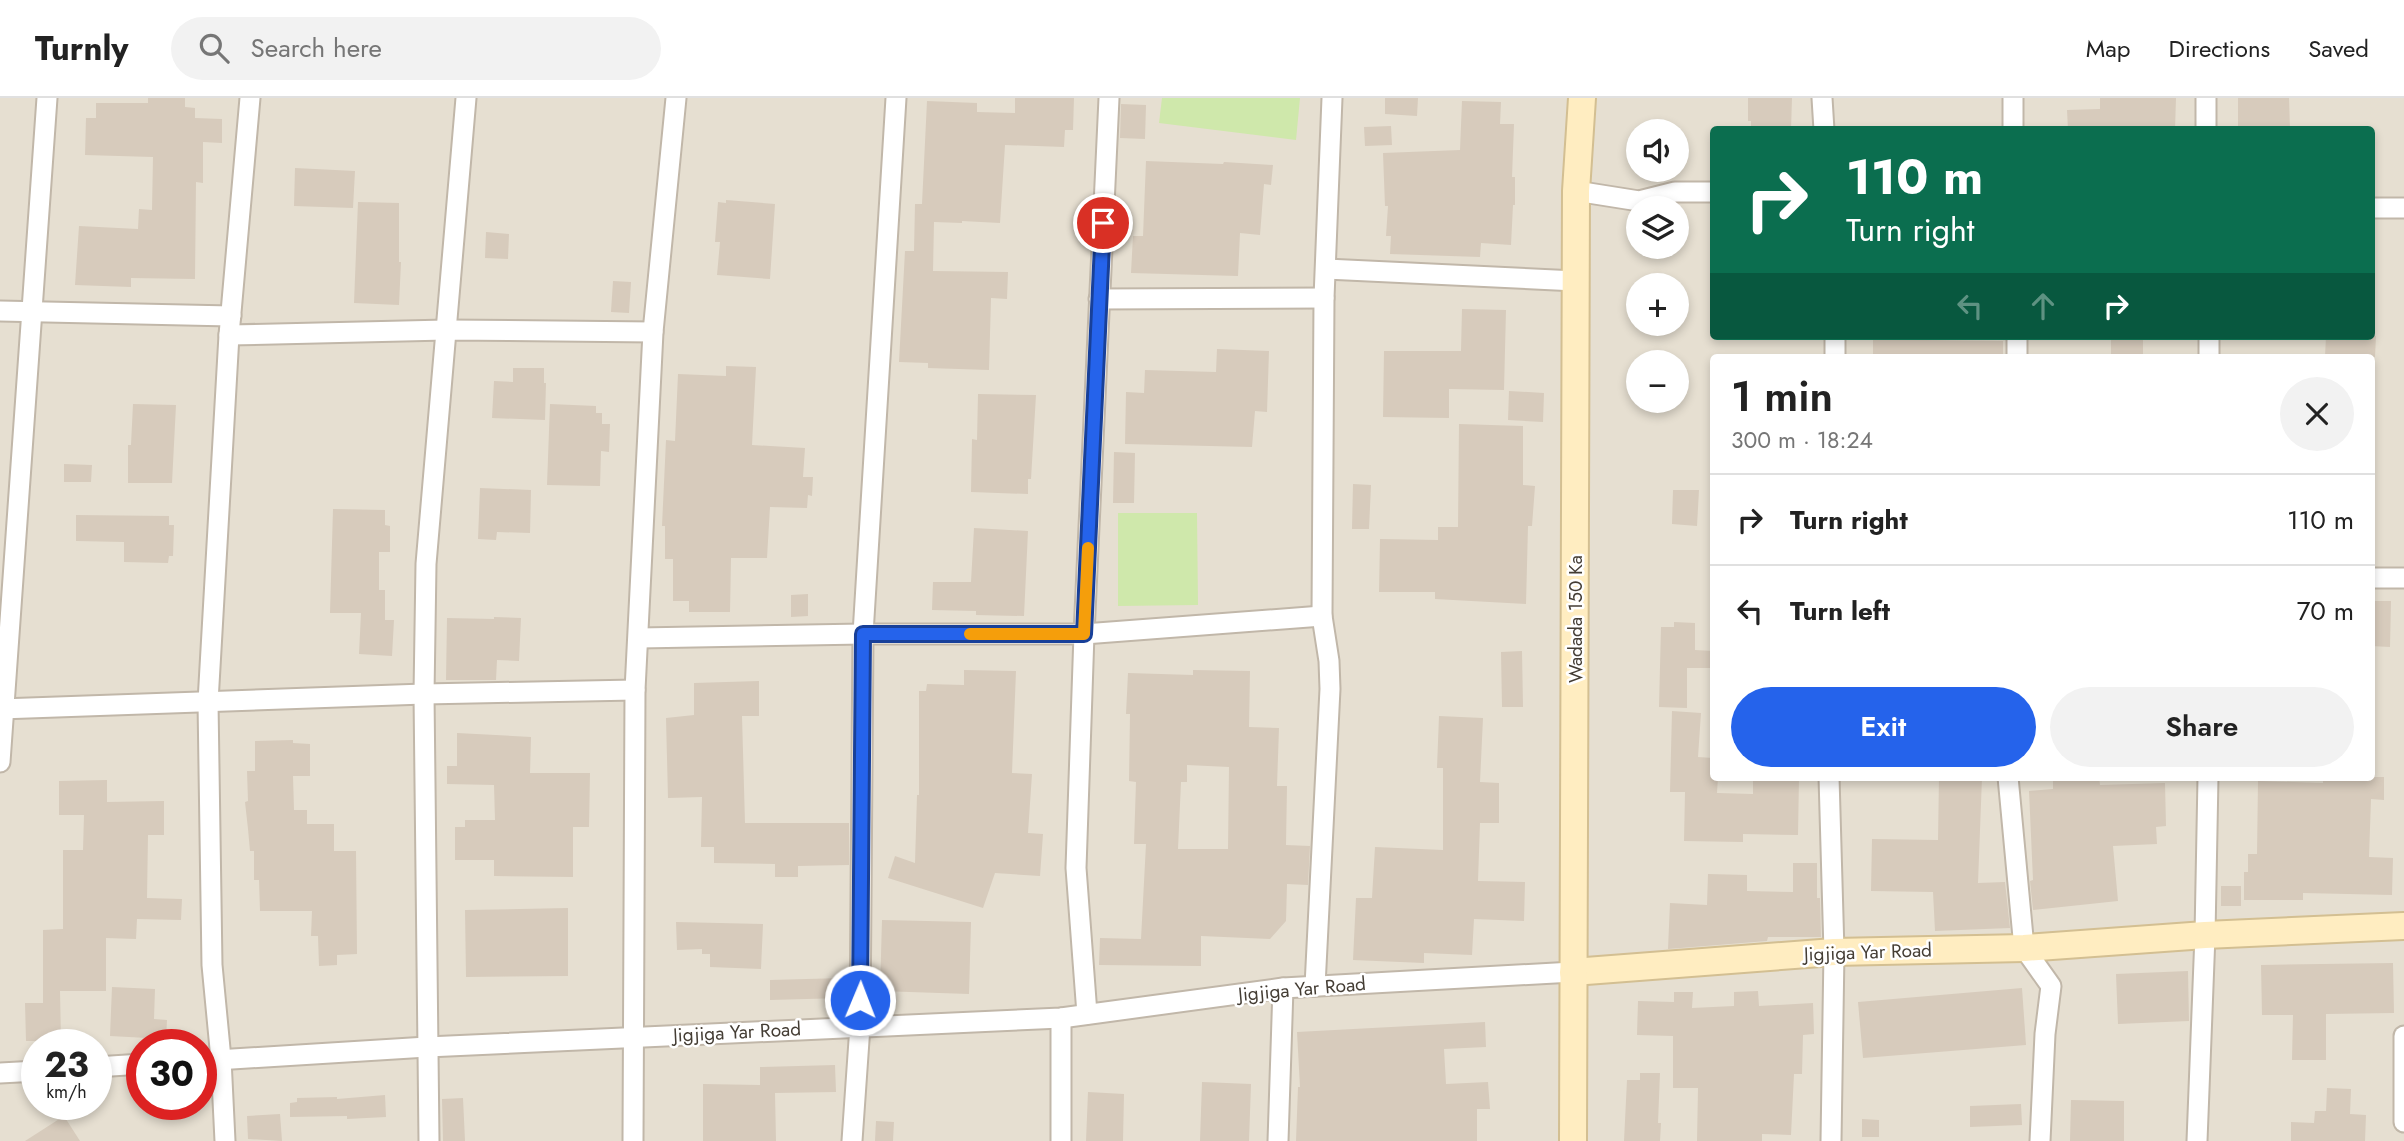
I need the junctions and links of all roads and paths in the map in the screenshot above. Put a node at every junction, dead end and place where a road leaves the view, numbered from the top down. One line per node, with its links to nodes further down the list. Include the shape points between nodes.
1 (47, 98): 24 (street)
2 (250, 98): 25 (street)
3 (466, 98): 26 (street)
4 (676, 98): 27 (street)
5 (896, 98): 31 (street)
6 (1109, 98): 22 (street)
7 (1332, 98): 19 (street)
8 (1582, 98): 15 (street, Wadada 150 Ka)
9 (1822, 98): 12 (street)
10 (2012, 98): 13 (street)
11 (2206, 98): 14 (street)
12 (1824, 126)
13 (2013, 126)
14 (2206, 126)
15 (1576, 191): 16 (street, via 1639,201 1675,192); 20 (street, Wadada 150 Ka)
16 (1710, 192)
17 (2375, 208): 18 (street)
18 (2404, 208)
19 (1326, 269): 20 (street); 21 (street)
20 (1576, 281): 46 (street, Wadada 150 Ka)
21 (1324, 298): 22 (street); 30 (street)
22 (1099, 299): 32 (street)
23 (0, 311): 24 (street)
24 (30, 312): 25 (street); 37 (street)
25 (230, 325): 26 (street); 36 (street)
26 (446, 330): 27 (street); 35 (street, via 426,564)
27 (653, 332): 33 (street)
28 (2375, 578): 29 (street)
29 (2404, 578)
30 (1322, 616): 32 (street); 47 (street, via 1330,689)
31 (863, 634): 32 (street); 33 (street); 51 (street)
32 (1084, 634): 49 (street, via 1076,868)
33 (639, 638): 34 (street)
34 (635, 690): 35 (street); 53 (street)
35 (424, 694): 36 (street); 54 (street)
36 (208, 702): 37 (street); 56 (street, via 212,965)
37 (1, 709): 38 (street)
38 (0, 762)
39 (1829, 781): 45 (street)
40 (2008, 781): 44 (street)
41 (2208, 781): 43 (street)
42 (2404, 926): 43 (street, Jigjiga Yar Road)
43 (2206, 935): 44 (street, Jigjiga Yar Road); 69 (street)
44 (2024, 948): 45 (street, Jigjiga Yar Road); 68 (street, via 2051,986)
45 (1834, 952): 46 (street, Jigjiga Yar Road); 67 (street)
46 (1573, 972): 47 (street, Jigjiga Yar Road); 66 (street, Wadada 150 Ka)
47 (1315, 986): 48 (street, Jigjiga Yar Road)
48 (1283, 988): 49 (street, Jigjiga Yar Road); 65 (street)
49 (1087, 1014): 50 (street, Jigjiga Yar Road)
50 (1061, 1018): 51 (street, Jigjiga Yar Road); 64 (street)
51 (860, 1026): 53 (street, Jigjiga Yar Road); 63 (street)
52 (2404, 1036): 59 (street)
53 (632, 1037): 54 (street, Jigjiga Yar Road); 62 (street)
54 (427, 1047): 56 (street, Jigjiga Yar Road); 61 (street)
55 (217, 1059): 56 (street, Jigjiga Yar Road)
56 (221, 1059): 60 (street)
57 (21, 1072): 58 (street)
58 (0, 1073)
59 (2404, 1122)
60 (225, 1141)
61 (429, 1141)
62 (633, 1141)
63 (852, 1141)
64 (1060, 1141)
65 (1278, 1141)
66 (1573, 1141)
67 (1831, 1141)
68 (2039, 1141)
69 (2197, 1141)

